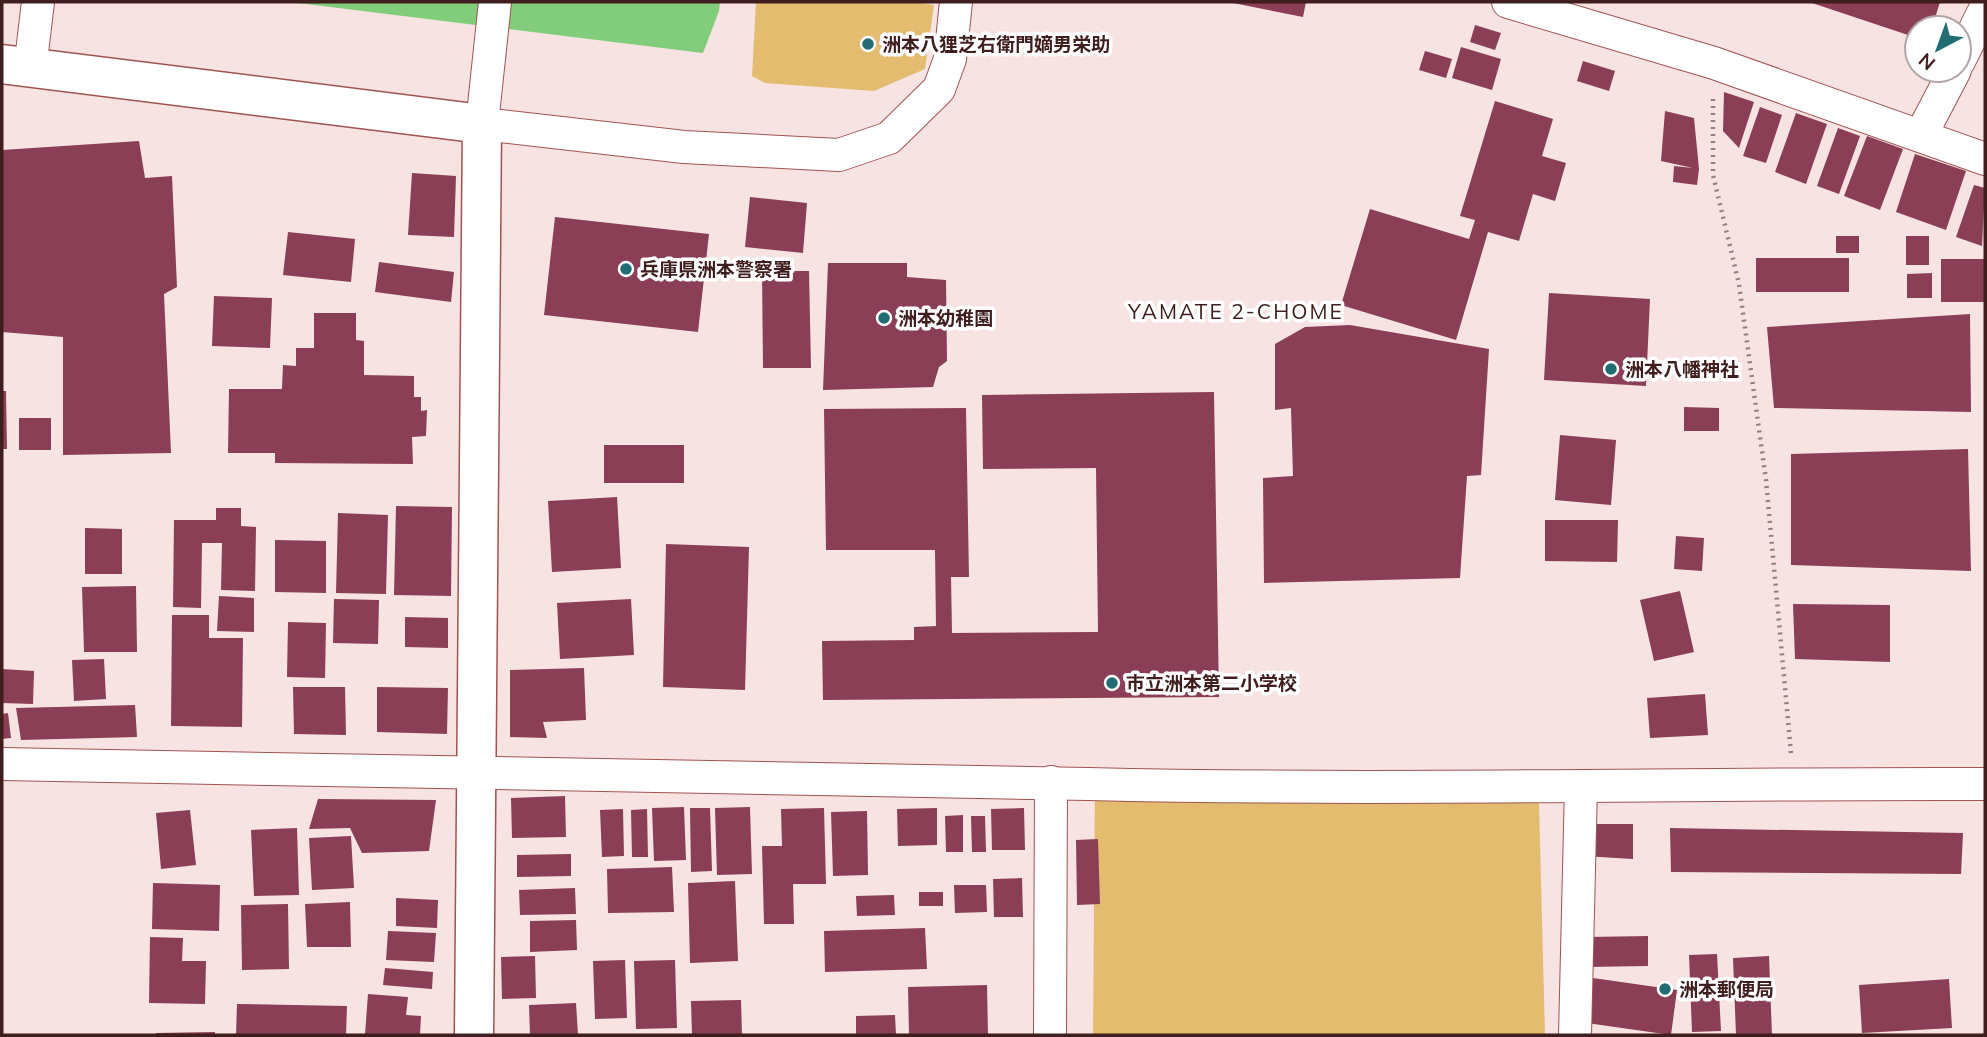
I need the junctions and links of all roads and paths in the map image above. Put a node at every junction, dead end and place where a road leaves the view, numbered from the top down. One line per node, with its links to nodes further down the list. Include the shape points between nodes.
1 (38, 2): 8 (street)
2 (495, 2): 10 (street)
3 (956, 2): 10 (street, via 950,59 939,89 889,138 839,155 684,147)
4 (1508, 2): 7 (street)
5 (1985, 9): 6 (street)
6 (1973, 33)
7 (1714, 64): 11 (street); 16 (path, via 1713,175 1739,284 1766,480)
8 (16, 67): 10 (street)
9 (1948, 84): 11 (street)
10 (482, 124): 14 (street)
11 (1922, 135): 12 (street)
12 (1985, 159)
13 (2, 764): 14 (street)
14 (475, 769): 15 (street); 19 (street)
15 (1051, 782): 18 (street); 20 (street)
16 (1793, 783): 17 (street); 18 (street)
17 (1985, 784)
18 (1581, 787): 21 (street)
19 (474, 1035)
20 (1049, 1035)
21 (1575, 1035)

